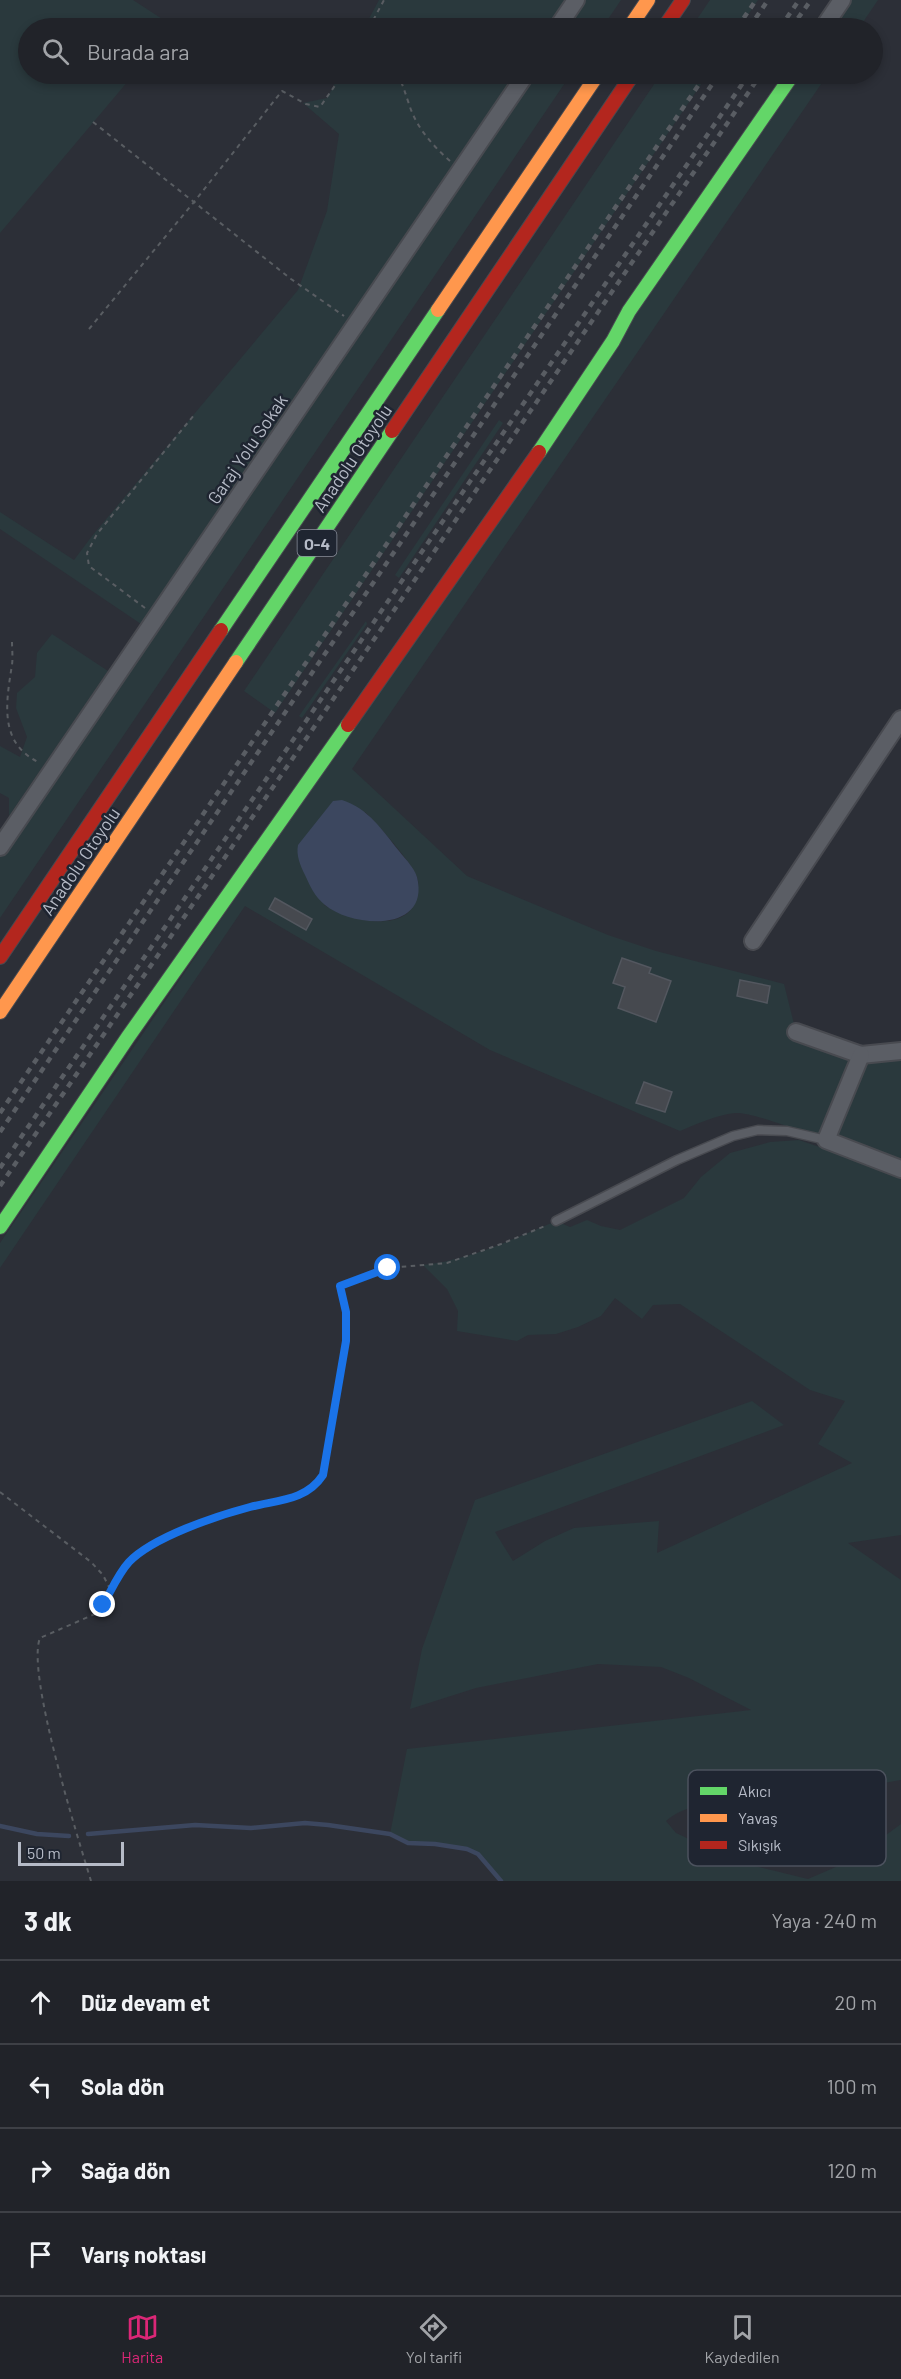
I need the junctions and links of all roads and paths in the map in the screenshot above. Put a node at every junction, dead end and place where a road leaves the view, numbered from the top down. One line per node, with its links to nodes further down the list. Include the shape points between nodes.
1 (384, 0): 6 (path)
2 (576, 0): 7 (street)
3 (648, 0): 8 (main road)
4 (683, 0): 9 (main road)
5 (842, 0): 10 (street)
6 (374, 18)
7 (564, 18)
8 (636, 18)
9 (671, 18)
10 (830, 18)
11 (336, 84): 19 (path, via 320,107 282,91)
12 (403, 84): 18 (path, via 427,139)
13 (519, 84): 18 (street, Garaj Yolu Sokak)
14 (591, 84): 31 (main road, Anadolu Otoyolu / O-4)
15 (626, 84): 32 (main road, Anadolu Otoyolu / O-4)
16 (785, 84): 39 (main road, via 629,311 497,515 141,1018)
17 (93, 122): 19 (path)
18 (461, 170): 20 (street, Garaj Yolu Sokak)
19 (194, 202): 20 (path, via 291,279); 21 (path)
20 (356, 324): 23 (street, Garaj Yolu Sokak)
21 (89, 329)
22 (194, 416): 23 (path, via 97,534 87,553 89,566)
23 (158, 615): 28 (street, Garaj Yolu Sokak)
24 (12, 642): 25 (path, via 13,662)
25 (3, 710)
26 (901, 719): 30 (street)
27 (12, 745): 28 (path, via 36,761)
28 (54, 767): 29 (street, Garaj Yolu Sokak)
29 (0, 847)
30 (753, 941)
31 (0, 957)
32 (0, 1012)
33 (795, 1032): 35 (street)
34 (901, 1052): 35 (street)
35 (861, 1055): 36 (street)
36 (826, 1140): 37 (street); 38 (lane, via 787,1131 733,1136)
37 (901, 1169)
38 (556, 1221): 41 (path, via 447,1263 388,1268 340,1286 346,1312 346,1341 323,1475 316,1486 305,1494 210,1519 152,1545 129,1562)
39 (0, 1227)
40 (0, 1492): 41 (path, via 91,1562)
41 (111, 1591): 42 (path, via 94,1614 45,1634 36,1647 53,1747)
42 (91, 1881)

